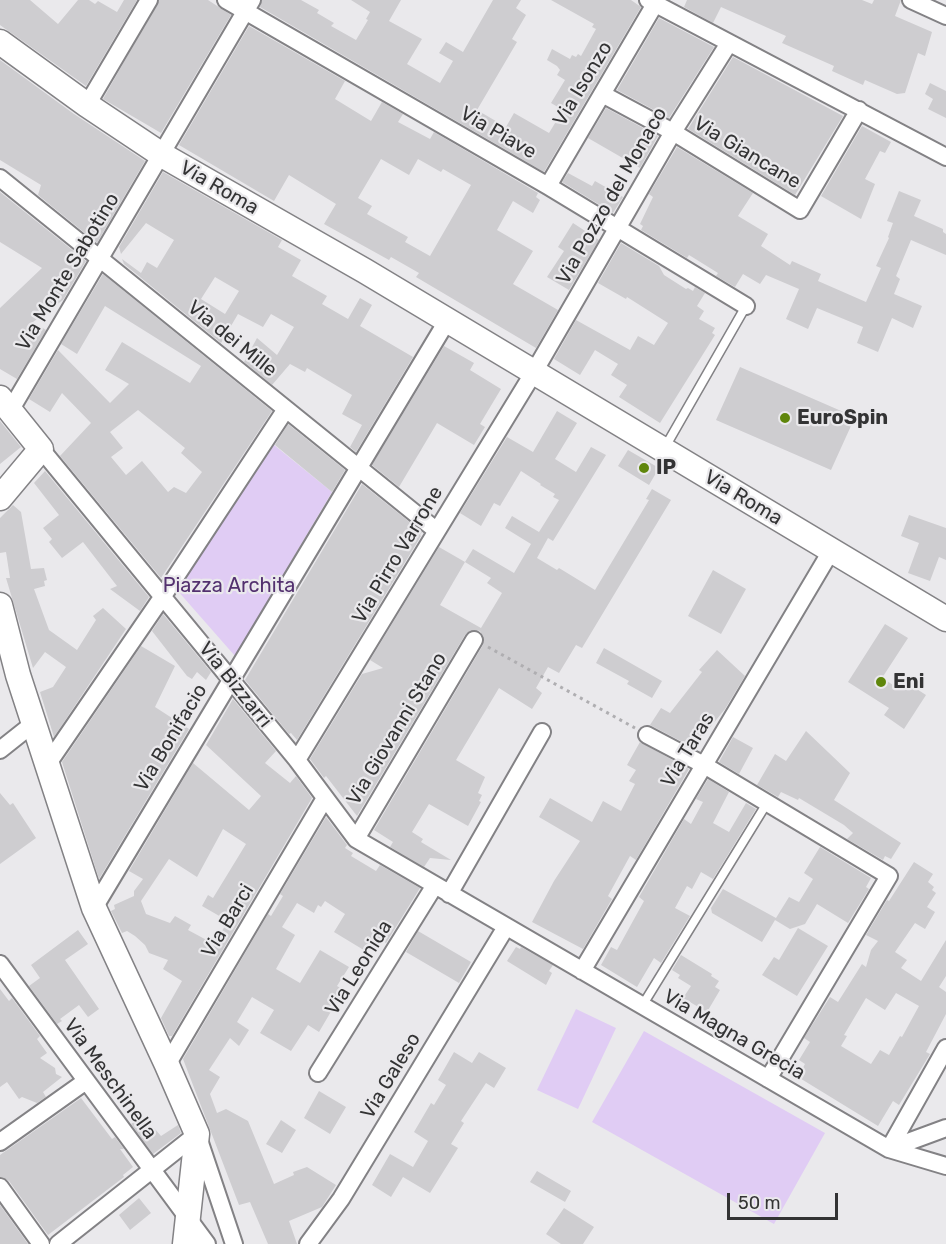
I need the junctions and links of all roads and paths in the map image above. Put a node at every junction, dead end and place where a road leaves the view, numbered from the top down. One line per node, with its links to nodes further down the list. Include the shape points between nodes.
1 (149, 0): 10 (street)
2 (226, 0): 5 (street, Via Piave)
3 (911, 0): 6 (street)
4 (662, 4): 8 (street); 9 (street, Via Isonzo)
5 (249, 6): 13 (street, Via Monte Sabotino); 16 (street, Via Piave)
6 (946, 16)
7 (0, 42): 10 (street, Via Roma)
8 (729, 43): 11 (street); 12 (street, Via Pozzo del Monaco)
9 (602, 94): 12 (street, Via Giancane); 16 (street, Via Isonzo)
10 (87, 105): 13 (street, Via Roma)
11 (859, 110): 12 (street, Via Giancane, via 800,210); 14 (street)
12 (673, 132): 17 (street, Via Pozzo del Monaco)
13 (162, 155): 18 (street, Via Monte Sabotino); 20 (street, Via Roma)
14 (946, 157)
15 (0, 178): 18 (street, Via dei Mille)
16 (548, 186): 17 (street, Via Piave)
17 (618, 229): 19 (street, Via Piave); 21 (street, Via Pozzo del Monaco)
18 (100, 259): 22 (street, Via Monte Sabotino); 23 (street, Via dei Mille)
19 (746, 306): 25 (lane)
20 (447, 321): 21 (street, Via Roma); 26 (street)
21 (534, 372): 25 (street, Via Roma); 28 (street, Via Pirro Varrone)
22 (5, 405): 24 (street, Via Bizzarri)
23 (286, 409): 26 (street, Via dei Mille); 30 (street)
24 (41, 449): 27 (street); 30 (street, Via Bizzarri)
25 (663, 450): 29 (street, Via Roma)
26 (358, 468): 28 (street, Via dei Mille); 35 (street, Via Bonifacio)
27 (0, 498)
28 (437, 531): 40 (street, Via Pirro Varrone)
29 (831, 551): 32 (street, Via Roma); 42 (street, Via Taras)
30 (163, 596): 35 (street, Via Bizzarri); 41 (street)
31 (0, 606): 34 (street)
32 (946, 619)
33 (474, 640): 38 (path); 45 (street, Via Giovanni Stano)
34 (9, 670): 36 (street)
35 (231, 679): 40 (street, Via Bizzarri); 47 (street, Via Bonifacio)
36 (34, 723): 39 (street); 41 (street)
37 (542, 732): 46 (street, Via Leonida)
38 (647, 735): 42 (street)
39 (0, 750)
40 (297, 760): 43 (street, Via Bizzarri)
41 (47, 765): 47 (street)
42 (704, 765): 44 (street); 49 (street, Via Taras)
43 (325, 798): 45 (street, Via Bizzarri); 53 (street, Via Barci)
44 (767, 803): 51 (lane); 55 (street, via 889,876)
45 (356, 839): 46 (street, Via Bizzarri)
46 (442, 890): 48 (street, Via Bizzarri); 54 (street, Via Leonida)
47 (94, 908): 53 (street)
48 (506, 927): 49 (street, Via Magna Grecia); 70 (street, Via Galeso, via 341,1199)
49 (582, 971): 51 (street, Via Magna Grecia)
50 (2, 972): 56 (street, Via Meschinella)
51 (642, 1006): 55 (street, Via Magna Grecia)
52 (946, 1048): 60 (street)
53 (167, 1065): 58 (street)
54 (318, 1073)
55 (768, 1079): 60 (street, Via Magna Grecia)
56 (86, 1081): 59 (street); 62 (street, Via Meschinella)
57 (946, 1128): 60 (street)
58 (197, 1134): 62 (street); 64 (street); 69 (street)
59 (0, 1142)
60 (890, 1149): 61 (street, Via Magna Grecia)
61 (946, 1166)
62 (152, 1170): 64 (street, Via Meschinella); 66 (street)
63 (0, 1187): 65 (street)
64 (187, 1218): 67 (street); 68 (street, Via Meschinella)
65 (41, 1244)
66 (58, 1244)
67 (185, 1244)
68 (207, 1244)
69 (234, 1244)
70 (308, 1244)

